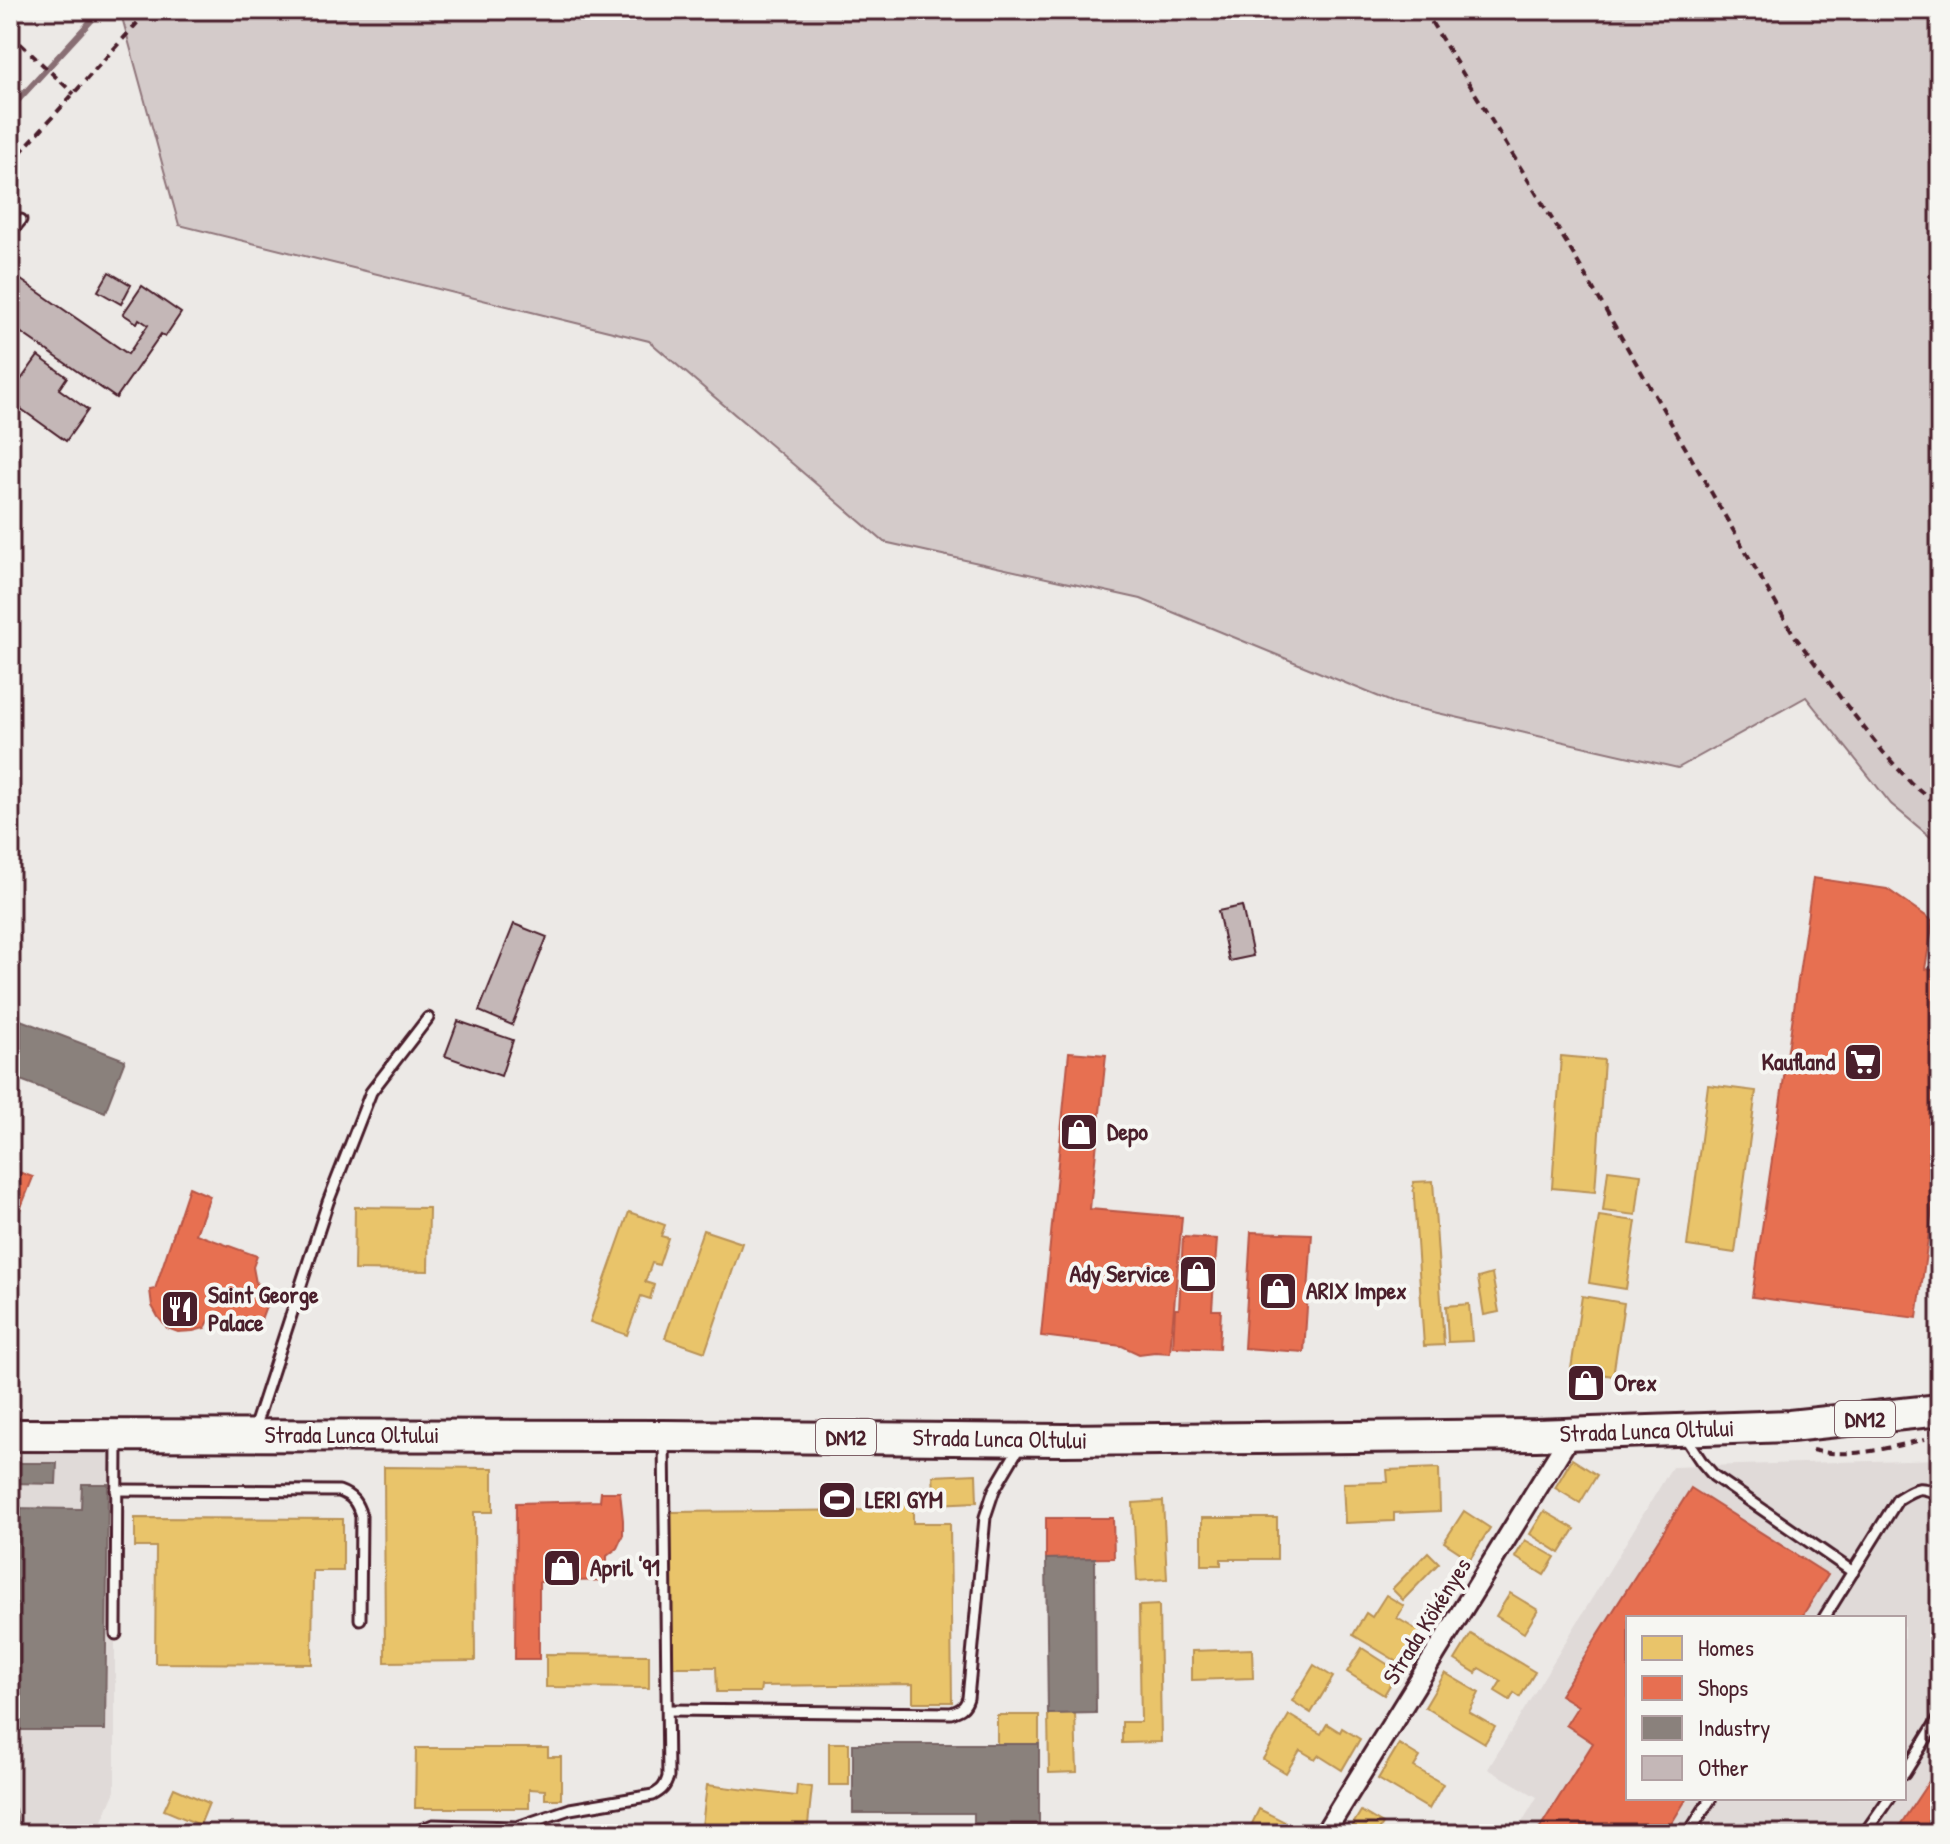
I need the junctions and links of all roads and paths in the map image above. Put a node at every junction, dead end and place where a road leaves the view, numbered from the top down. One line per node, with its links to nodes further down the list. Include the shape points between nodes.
1 (149, 10): 4 (path)
2 (1424, 10): 8 (path, via 1566,242 1794,635 1883,752)
3 (10, 34): 4 (path)
4 (74, 94): 5 (path)
5 (10, 164)
6 (21, 220): 7 (lane)
7 (10, 233)
8 (1940, 807)
9 (428, 1018): 14 (lane, via 371,1092 328,1202)
10 (1937, 1424): 11 (main road, Strada Lunca Oltului / DN12); 18 (path, via 1889,1448 1839,1454)
11 (1682, 1430): 12 (main road, Strada Lunca Oltului / DN12); 21 (lane, via 1714,1476)
12 (1571, 1434): 17 (main road, Strada Lunca Oltului / DN12); 31 (street, Strada Kökényes)
13 (10, 1435): 15 (main road, Strada Lunca Oltului / DN12)
14 (252, 1435): 15 (main road, Strada Lunca Oltului / DN12); 16 (main road, Strada Lunca Oltului / DN12)
15 (117, 1436): 19 (lane)
16 (664, 1436): 17 (main road, Strada Lunca Oltului / DN12); 25 (lane)
17 (1024, 1440): 25 (lane, via 994,1490 985,1517 968,1698 961,1710)
18 (1804, 1448)
19 (116, 1490): 23 (lane, via 348,1494 361,1516); 24 (lane)
20 (1940, 1496): 21 (lane, via 1917,1488 1898,1499)
21 (1853, 1572): 22 (lane)
22 (1825, 1616)
23 (360, 1619)
24 (116, 1634)
25 (668, 1710): 30 (lane, via 668,1777 653,1795 570,1809 517,1827 433,1825)
26 (1940, 1716): 27 (lane)
27 (1906, 1771)
28 (1710, 1800): 32 (lane)
29 (1888, 1800): 33 (lane)
30 (416, 1834)
31 (1324, 1834)
32 (1688, 1834)
33 (1864, 1834)

